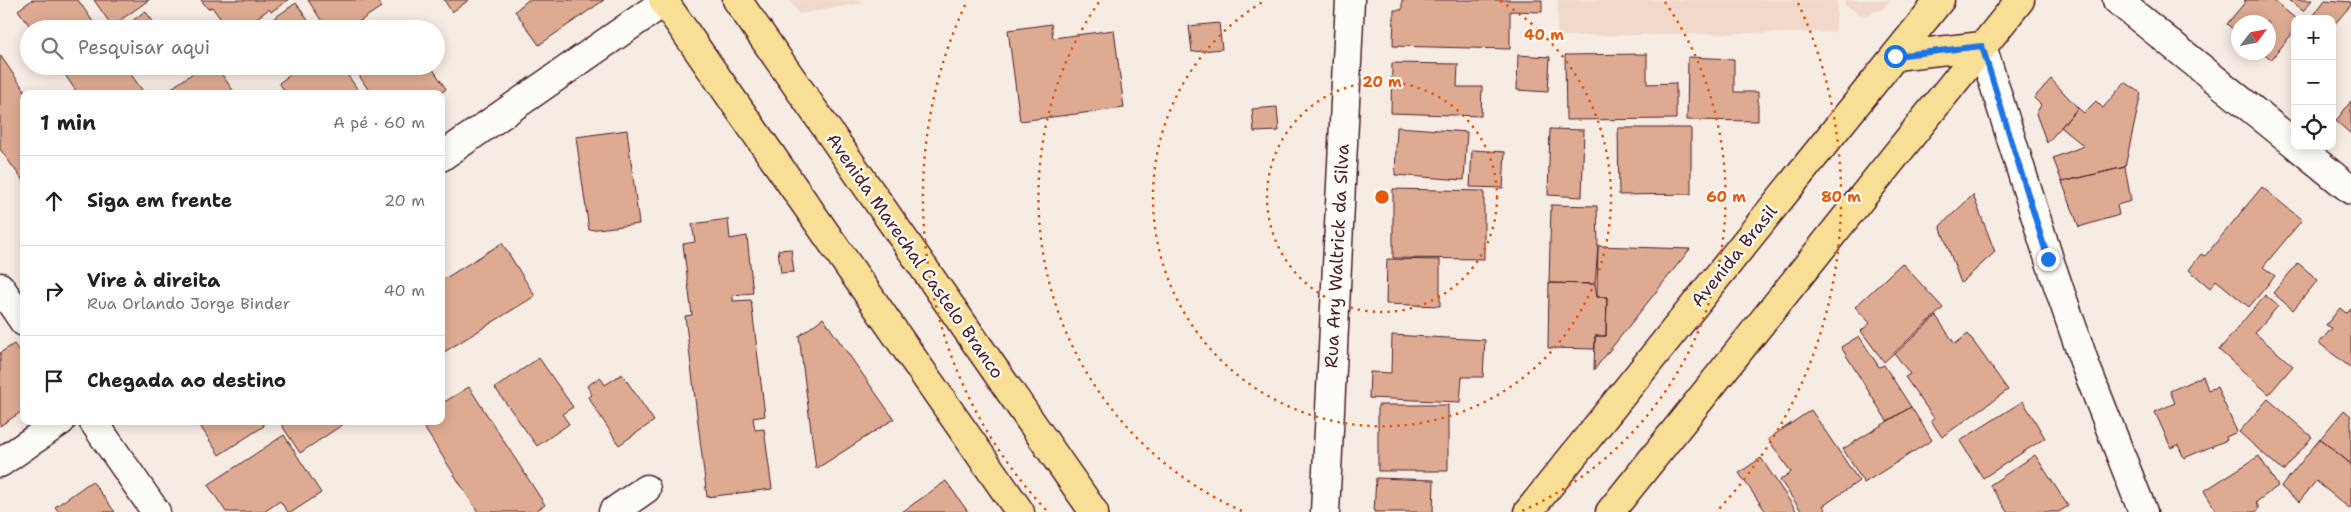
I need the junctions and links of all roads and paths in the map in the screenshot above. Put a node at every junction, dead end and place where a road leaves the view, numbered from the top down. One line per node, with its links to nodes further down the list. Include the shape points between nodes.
1 (737, 0): 22 (main road, Avenida Marechal Castelo Branco)
2 (1350, 0): 23 (street, Rua Ary Waltrick da Silva)
3 (1940, 0): 8 (main road, Avenida Brasil)
4 (2020, 0): 7 (main road)
5 (2117, 0): 9 (street)
6 (664, 1): 11 (street); 21 (main road)
7 (1982, 46): 8 (main road); 25 (main road); 26 (street, via 2048,259)
8 (1895, 56): 24 (main road, Avenida Brasil)
9 (2291, 141)
10 (2302, 150): 12 (street)
11 (445, 154)
12 (2351, 190)
13 (0, 288): 14 (street)
14 (20, 316)
15 (54, 425): 17 (street)
16 (96, 425): 19 (street)
17 (0, 463)
18 (646, 489): 20 (street)
19 (156, 512)
20 (613, 512)
21 (1020, 512)
22 (1094, 512)
23 (1325, 512)
24 (1528, 512)
25 (1610, 512)
26 (2144, 512)

